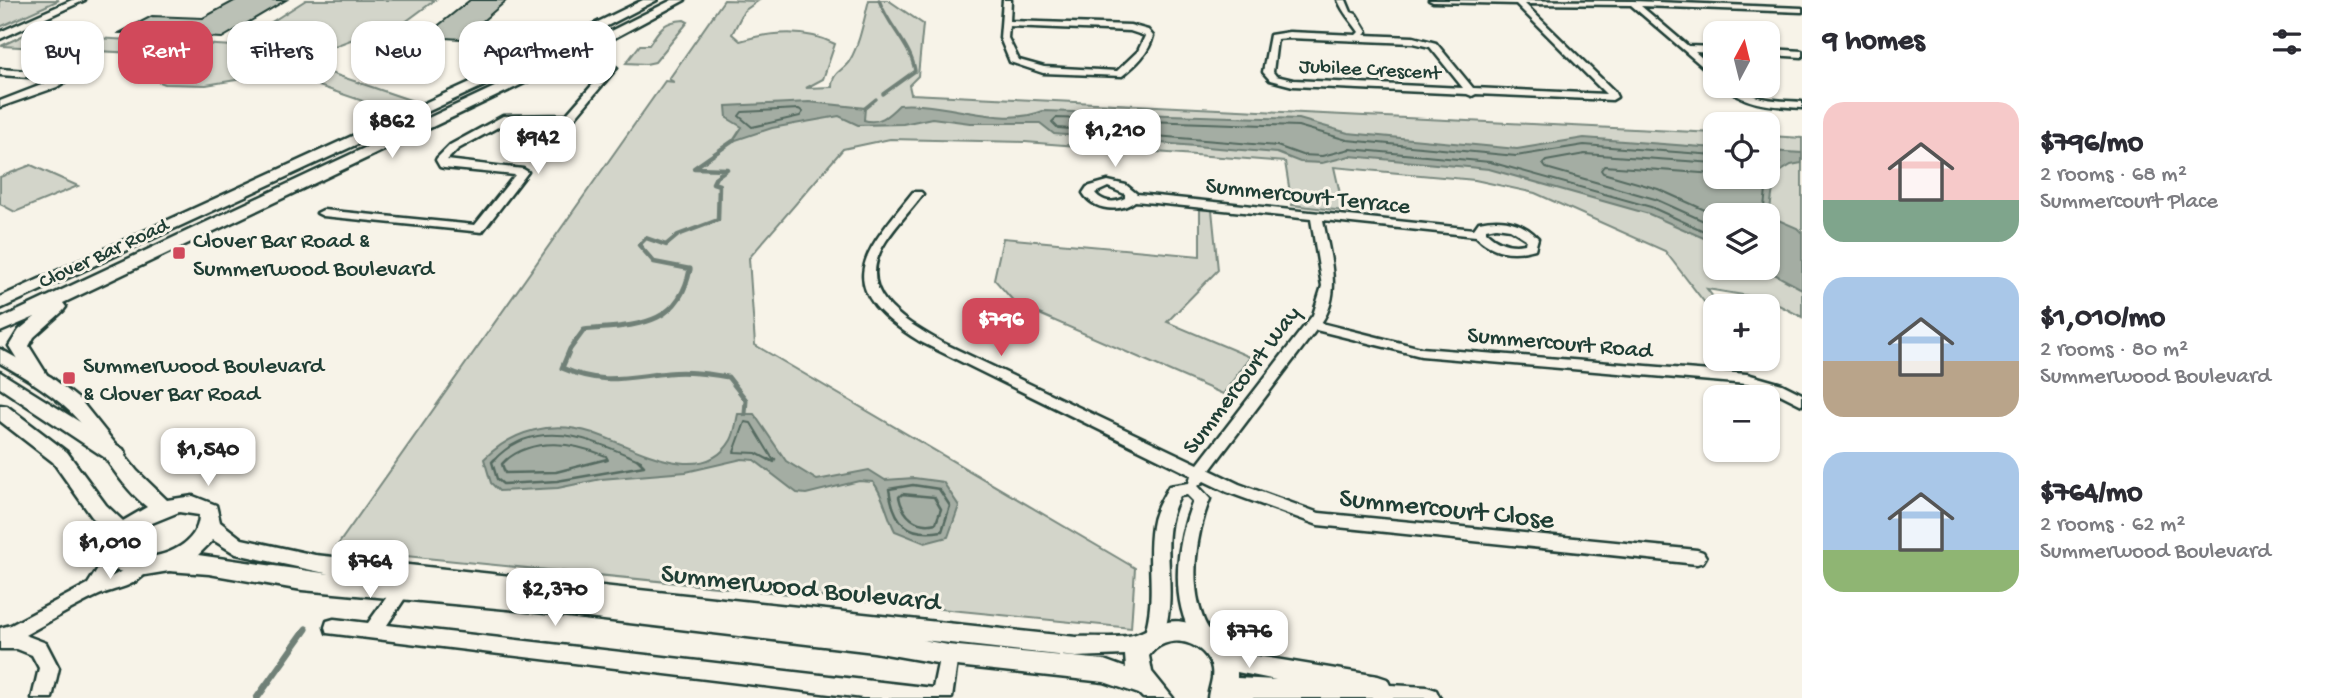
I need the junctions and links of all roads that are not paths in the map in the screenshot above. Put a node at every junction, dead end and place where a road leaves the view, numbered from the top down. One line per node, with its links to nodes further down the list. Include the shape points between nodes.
1 (80, 0): 13 (street)
2 (652, 0): 28 (main road, Clover Bar Road)
3 (667, 0): 12 (main road)
4 (680, 0): 12 (main road, Clover Bar Road)
5 (1007, 0): 11 (street)
6 (1342, 0): 14 (street, Jubilee Crescent, via 1349,14 1344,16)
7 (1433, 0): 9 (street)
8 (1631, 2): 9 (street); 10 (street); 15 (street)
9 (1520, 3): 22 (street, Jubilee Crescent, via 1612,97)
10 (1802, 10)
11 (1006, 23): 11 (street, via 1009,53 1015,62 1030,69 1119,74 1148,43 1149,36 1130,28)
12 (624, 29): 33 (main road, Clover Bar Road)
13 (0, 36)
14 (1361, 37): 22 (street, Jubilee Crescent, via 1433,45); 22 (street, Jubilee Crescent, via 1273,37 1268,72 1293,83)
15 (1686, 49): 16 (street); 19 (street)
16 (1703, 50)
17 (1780, 53): 18 (street)
18 (1802, 54)
19 (1703, 64)
20 (0, 72): 24 (street, via 67,77)
21 (598, 84): 29 (street, via 569,118 507,118 454,147 441,160 444,165 523,173 478,229)
22 (1472, 93)
23 (1746, 98): 25 (street, via 1756,103)
24 (0, 104)
25 (1802, 105)
26 (917, 194): 45 (street, Summercourt Close, via 881,241 869,265 875,295 887,313 936,345)
27 (1132, 197): 30 (street, Summercourt Terrace)
28 (214, 205): 32 (main road, Clover Bar Road); 36 (main road, via 171,232)
29 (323, 212)
30 (1316, 215): 31 (street, Summercourt Terrace); 37 (street, Summercourt Way, via 1328,286)
31 (1480, 233)
32 (51, 280): 34 (main road); 35 (main road, Clover Bar Road)
33 (86, 286): 38 (main road, Clover Bar Road); 40 (main road, via 45,316 19,346)
34 (0, 295)
35 (0, 304)
36 (0, 316)
37 (1313, 325): 42 (street, Summercourt Road, via 1421,352 1747,379); 45 (street, Summercourt Way)
38 (0, 326)
39 (0, 355): 40 (street)
40 (39, 378): 44 (street, via 81,411)
41 (0, 379): 44 (main road)
42 (1802, 400)
43 (0, 411): 48 (street, via 60,457)
44 (115, 454): 46 (street, via 142,492)
45 (1196, 481): 49 (street, Summercourt Close, via 1341,523); 57 (street, Summercourt Way, via 1175,490 1162,516 1158,556 1162,612); 58 (street, Summercourt Way, via 1202,499 1190,548 1189,599 1195,622)
46 (163, 508): 47 (street, Summerwood Boulevard, via 193,504 209,511); 48 (street, via 140,519)
47 (210, 526): 50 (street, via 194,547); 57 (street, Summerwood Boulevard, via 236,546 315,564 1076,647)
48 (119, 544): 51 (street, via 123,564); 52 (street)
49 (1697, 557)
50 (166, 562): 51 (street); 53 (street, Summerwood Boulevard)
51 (140, 568): 52 (street, via 119,582)
52 (94, 589): 56 (street)
53 (400, 592): 55 (street); 59 (street, Summerwood Boulevard, via 528,602 874,642)
54 (334, 626): 55 (street)
55 (373, 631): 64 (street)
56 (0, 638): 63 (street, via 39,649 49,668)
57 (1149, 640): 58 (street, Summerwood Boulevard, via 1183,632); 60 (street, via 1136,664)
58 (1213, 649): 61 (street, via 1227,671); 62 (street, via 1244,664)
59 (948, 655): 60 (street, Summerwood Boulevard, via 1104,671); 64 (street)
60 (1155, 694)
61 (1222, 694): 62 (street)
62 (1421, 697)
63 (42, 698)
64 (940, 698)

